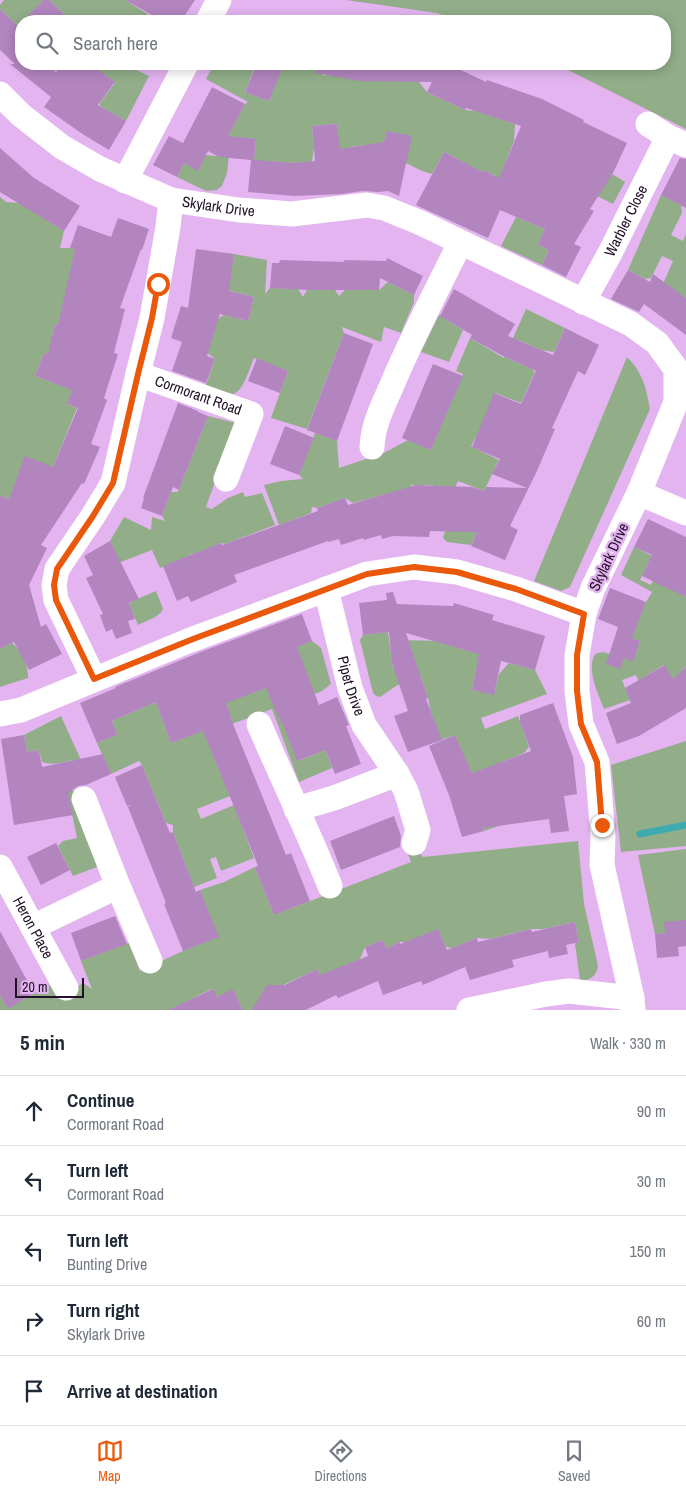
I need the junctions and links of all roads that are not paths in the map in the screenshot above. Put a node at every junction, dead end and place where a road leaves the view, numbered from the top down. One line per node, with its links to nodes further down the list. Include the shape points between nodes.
1 (219, 0): 2 (street)
2 (211, 15)
3 (183, 70): 7 (street)
4 (0, 94): 7 (street, Skylark Drive, via 62,147)
5 (648, 124): 6 (street, Warbler Close)
6 (677, 141): 10 (street, Warbler Close)
7 (125, 181): 8 (street, Skylark Drive)
8 (171, 200): 9 (street, Skylark Drive, via 292,214 367,205 384,208); 11 (street, Cormorant Road, via 152,318)
9 (460, 243): 10 (street, Skylark Drive); 12 (street, via 397,374 374,428)
10 (583, 302): 14 (street, Skylark Drive, via 631,324 657,343 676,369 676,402)
11 (138, 374): 13 (street, Cormorant Road, via 251,414); 18 (street, Cormorant Road, via 113,483 57,569 54,585 56,600)
12 (372, 447)
13 (226, 478)
14 (639, 494): 15 (street); 17 (street, Skylark Drive, via 593,588)
15 (686, 513)
16 (326, 589): 17 (street, via 367,574 414,567 457,572); 18 (street); 21 (street, Pipet Drive, via 350,688 364,725)
17 (584, 614): 31 (street, Skylark Drive, via 577,655 581,724 597,762 602,865)
18 (94, 679): 19 (street, via 21,710)
19 (0, 714)
20 (259, 724): 23 (street)
21 (397, 774): 23 (street); 24 (street, Pipet Drive, via 418,830)
22 (84, 799): 26 (street)
23 (296, 809): 27 (street)
24 (414, 843)
25 (0, 867): 28 (street, Heron Place)
26 (118, 886): 28 (street); 29 (street)
27 (330, 886)
28 (33, 927): 30 (street, Heron Place)
29 (150, 961)
30 (66, 988)
31 (632, 1004): 32 (street, via 569,991)
32 (469, 1010)

